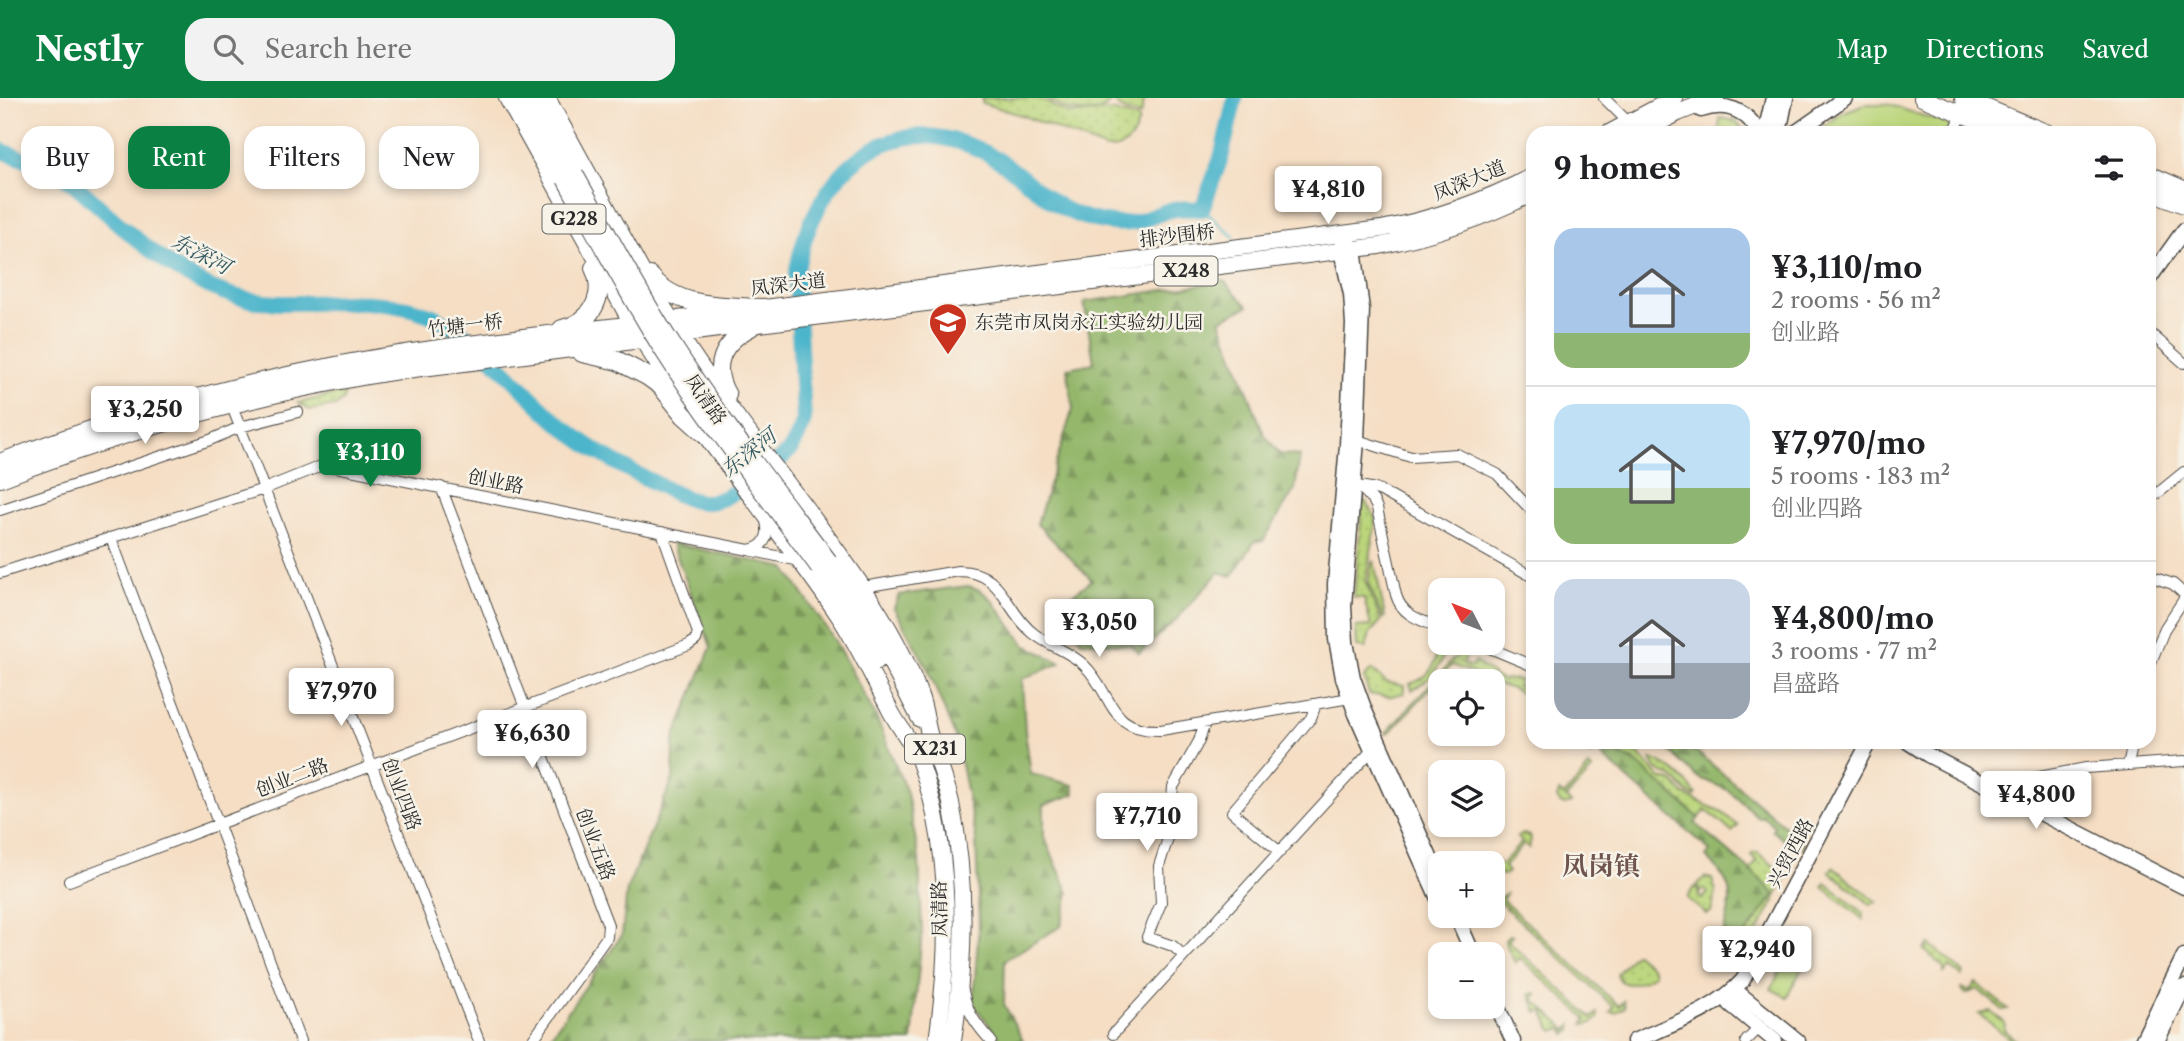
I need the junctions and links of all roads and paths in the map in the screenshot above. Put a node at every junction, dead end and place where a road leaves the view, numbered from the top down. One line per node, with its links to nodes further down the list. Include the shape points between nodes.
1 (508, 98): 28 (highway, 凤清路 / G228)
2 (521, 98): 22 (main road, 凤清路 / X231)
3 (534, 98): 22 (main road, 凤清路 / X231)
4 (546, 98): 31 (highway, 凤清路 / G228)
5 (1604, 98): 14 (street)
6 (1661, 98): 14 (street)
7 (1675, 98): 14 (main road)
8 (1716, 98): 14 (main road)
9 (1773, 98): 16 (street)
10 (1786, 98): 17 (street)
11 (1845, 98): 18 (street)
12 (1922, 98): 13 (main road)
13 (1962, 106): 19 (street); 20 (main road); 21 (main road)
14 (1640, 124): 15 (street, via 1672,123 1721,106 1742,113)
15 (1755, 126)
16 (1767, 126)
17 (1780, 126)
18 (1805, 126)
19 (1956, 126)
20 (1997, 126)
21 (2026, 126)
22 (570, 176): 62 (main road, 凤清路 / X231, bridge, via 673,346)
23 (2156, 176): 25 (main road)
24 (1526, 179): 32 (main road, 凤深大道 / X248, via 1486,198)
25 (2183, 183)
26 (2156, 194): 29 (main road)
27 (1526, 196): 32 (main road, 凤深大道 / X248, via 1403,241)
28 (566, 205): 38 (highway, 凤清路 / G228); 40 (highway, G228, via 597,275 598,297 577,323 541,332)
29 (2184, 205)
30 (2184, 230): 34 (street)
31 (622, 237): 36 (highway, via 668,293); 37 (highway, 凤清路 / G228)
32 (1346, 245): 33 (main road, 凤深大道 / X248); 47 (street, via 1362,309); 72 (street, via 1353,324 1335,621)
33 (1299, 249): 35 (main road, 排沙围桥 / X248)
34 (2156, 269)
35 (1067, 278): 36 (main road, 凤深大道 / X248)
36 (763, 316): 37 (main road, 凤深大道 / X248); 43 (main road, via 728,346 722,358 721,380)
37 (675, 327): 38 (highway, 凤深大道 / G228); 43 (main road, 凤清路 / X231)
38 (638, 332): 40 (highway, 凤深大道 / G228); 46 (main road, 凤清路 / X231)
39 (2156, 338): 41 (street)
40 (526, 344): 42 (highway, 竹塘一桥 / G228); 46 (highway, via 553,355 602,356 631,366 661,386); 48 (highway, 竹塘一桥 / G228, via 418,352 302,373 206,395 85,431)
41 (2184, 363)
42 (231, 404): 45 (street, 创业四路); 50 (highway, G228, via 118,436)
43 (734, 411): 66 (main road, 凤清路 / X231)
44 (298, 412): 45 (street)
45 (240, 426): 53 (street, 创业四路); 56 (street)
46 (704, 432): 57 (main road, 凤清路 / X231)
47 (1357, 440): 51 (street); 55 (street, via 1411,457 1462,456 1502,478)
48 (0, 463)
49 (2184, 472): 54 (street)
50 (0, 478)
51 (1357, 486): 64 (street, via 1381,491); 68 (street, via 1377,508 1400,607); 90 (street, via 1344,606 1349,660 1365,711)
52 (440, 488): 53 (street, 创业路, via 331,466); 58 (street, 创业路); 74 (street, 创业五路)
53 (264, 489): 59 (street, 创业路); 86 (street, 创业四路)
54 (2156, 494)
55 (1526, 506)
56 (0, 510)
57 (764, 514): 60 (street, via 766,539); 61 (main road, 凤清路 / X231)
58 (662, 533): 60 (street, 创业路); 74 (street, 创业二路, via 698,633 695,640)
59 (111, 538): 63 (street, 创业路); 88 (street)
60 (749, 550): 61 (street, 创业路)
61 (799, 561): 77 (main road, 凤清路 / X231, via 842,621 890,711)
62 (824, 564): 76 (main road, 凤清路 / X231, via 871,624); 77 (main road, 凤清路 / X231, via 900,707)
63 (0, 573)
64 (1526, 573)
65 (2156, 578): 67 (street, via 2173,584)
66 (863, 587): 75 (street, via 958,571 979,574 997,586 1030,631 1083,664 1125,722 1150,731); 76 (main road, 凤清路 / X231, via 916,687)
67 (2184, 596): 69 (street)
68 (1428, 623)
69 (2156, 650)
70 (1505, 654): 71 (street)
71 (1526, 663)
72 (1350, 698): 73 (street); 83 (street)
73 (1314, 704): 75 (street); 89 (street, via 1311,718 1232,812)
74 (525, 707): 86 (street, 创业二路); 106 (street, 创业五路, via 609,931)
75 (1205, 723): 95 (street, via 1170,798 1169,835 1159,866 1161,903 1147,937 1173,946)
76 (930, 737): 97 (main road, 凤清路 / X231, via 956,830 962,916)
77 (914, 745): 107 (main road, 凤清路 / X231, via 930,793 942,863 944,949)
78 (1866, 749): 99 (street, 兴贸西路)
79 (1875, 749): 99 (street, 兴贸西路, via 1758,972)
80 (1919, 749): 94 (street)
81 (1938, 749): 87 (street)
82 (2132, 749): 85 (street)
83 (1372, 750): 89 (street); 91 (street)
84 (2184, 761): 85 (street)
85 (2129, 765): 87 (street, via 2086,768)
86 (372, 766): 88 (street, 创业二路); 105 (street, 创业四路)
87 (2009, 786): 92 (street)
88 (219, 824): 93 (street, 创业二路); 104 (street)
89 (1280, 852): 95 (street)
90 (1428, 853)
91 (1428, 876)
92 (2184, 878)
93 (69, 881)
94 (2184, 887)
95 (1184, 956): 103 (street)
96 (2184, 956): 117 (street)
97 (960, 976): 108 (main road, 凤清路 / X231); 109 (street, via 968,1010)
98 (2184, 987): 118 (street)
99 (1734, 997): 102 (street); 112 (street, 兴贸西路); 113 (street, 兴贸西路); 116 (street)
100 (1492, 1019): 110 (street)
101 (1503, 1019): 111 (street)
102 (1759, 1028): 114 (street); 115 (street)
103 (1113, 1034)
104 (300, 1041)
105 (479, 1041)
106 (532, 1041)
107 (937, 1041)
108 (953, 1041)
109 (991, 1041)
110 (1502, 1041)
111 (1513, 1041)
112 (1634, 1041)
113 (1654, 1041)
114 (1746, 1041)
115 (1775, 1041)
116 (1798, 1041)
117 (2142, 1041)
118 (2157, 1041)

